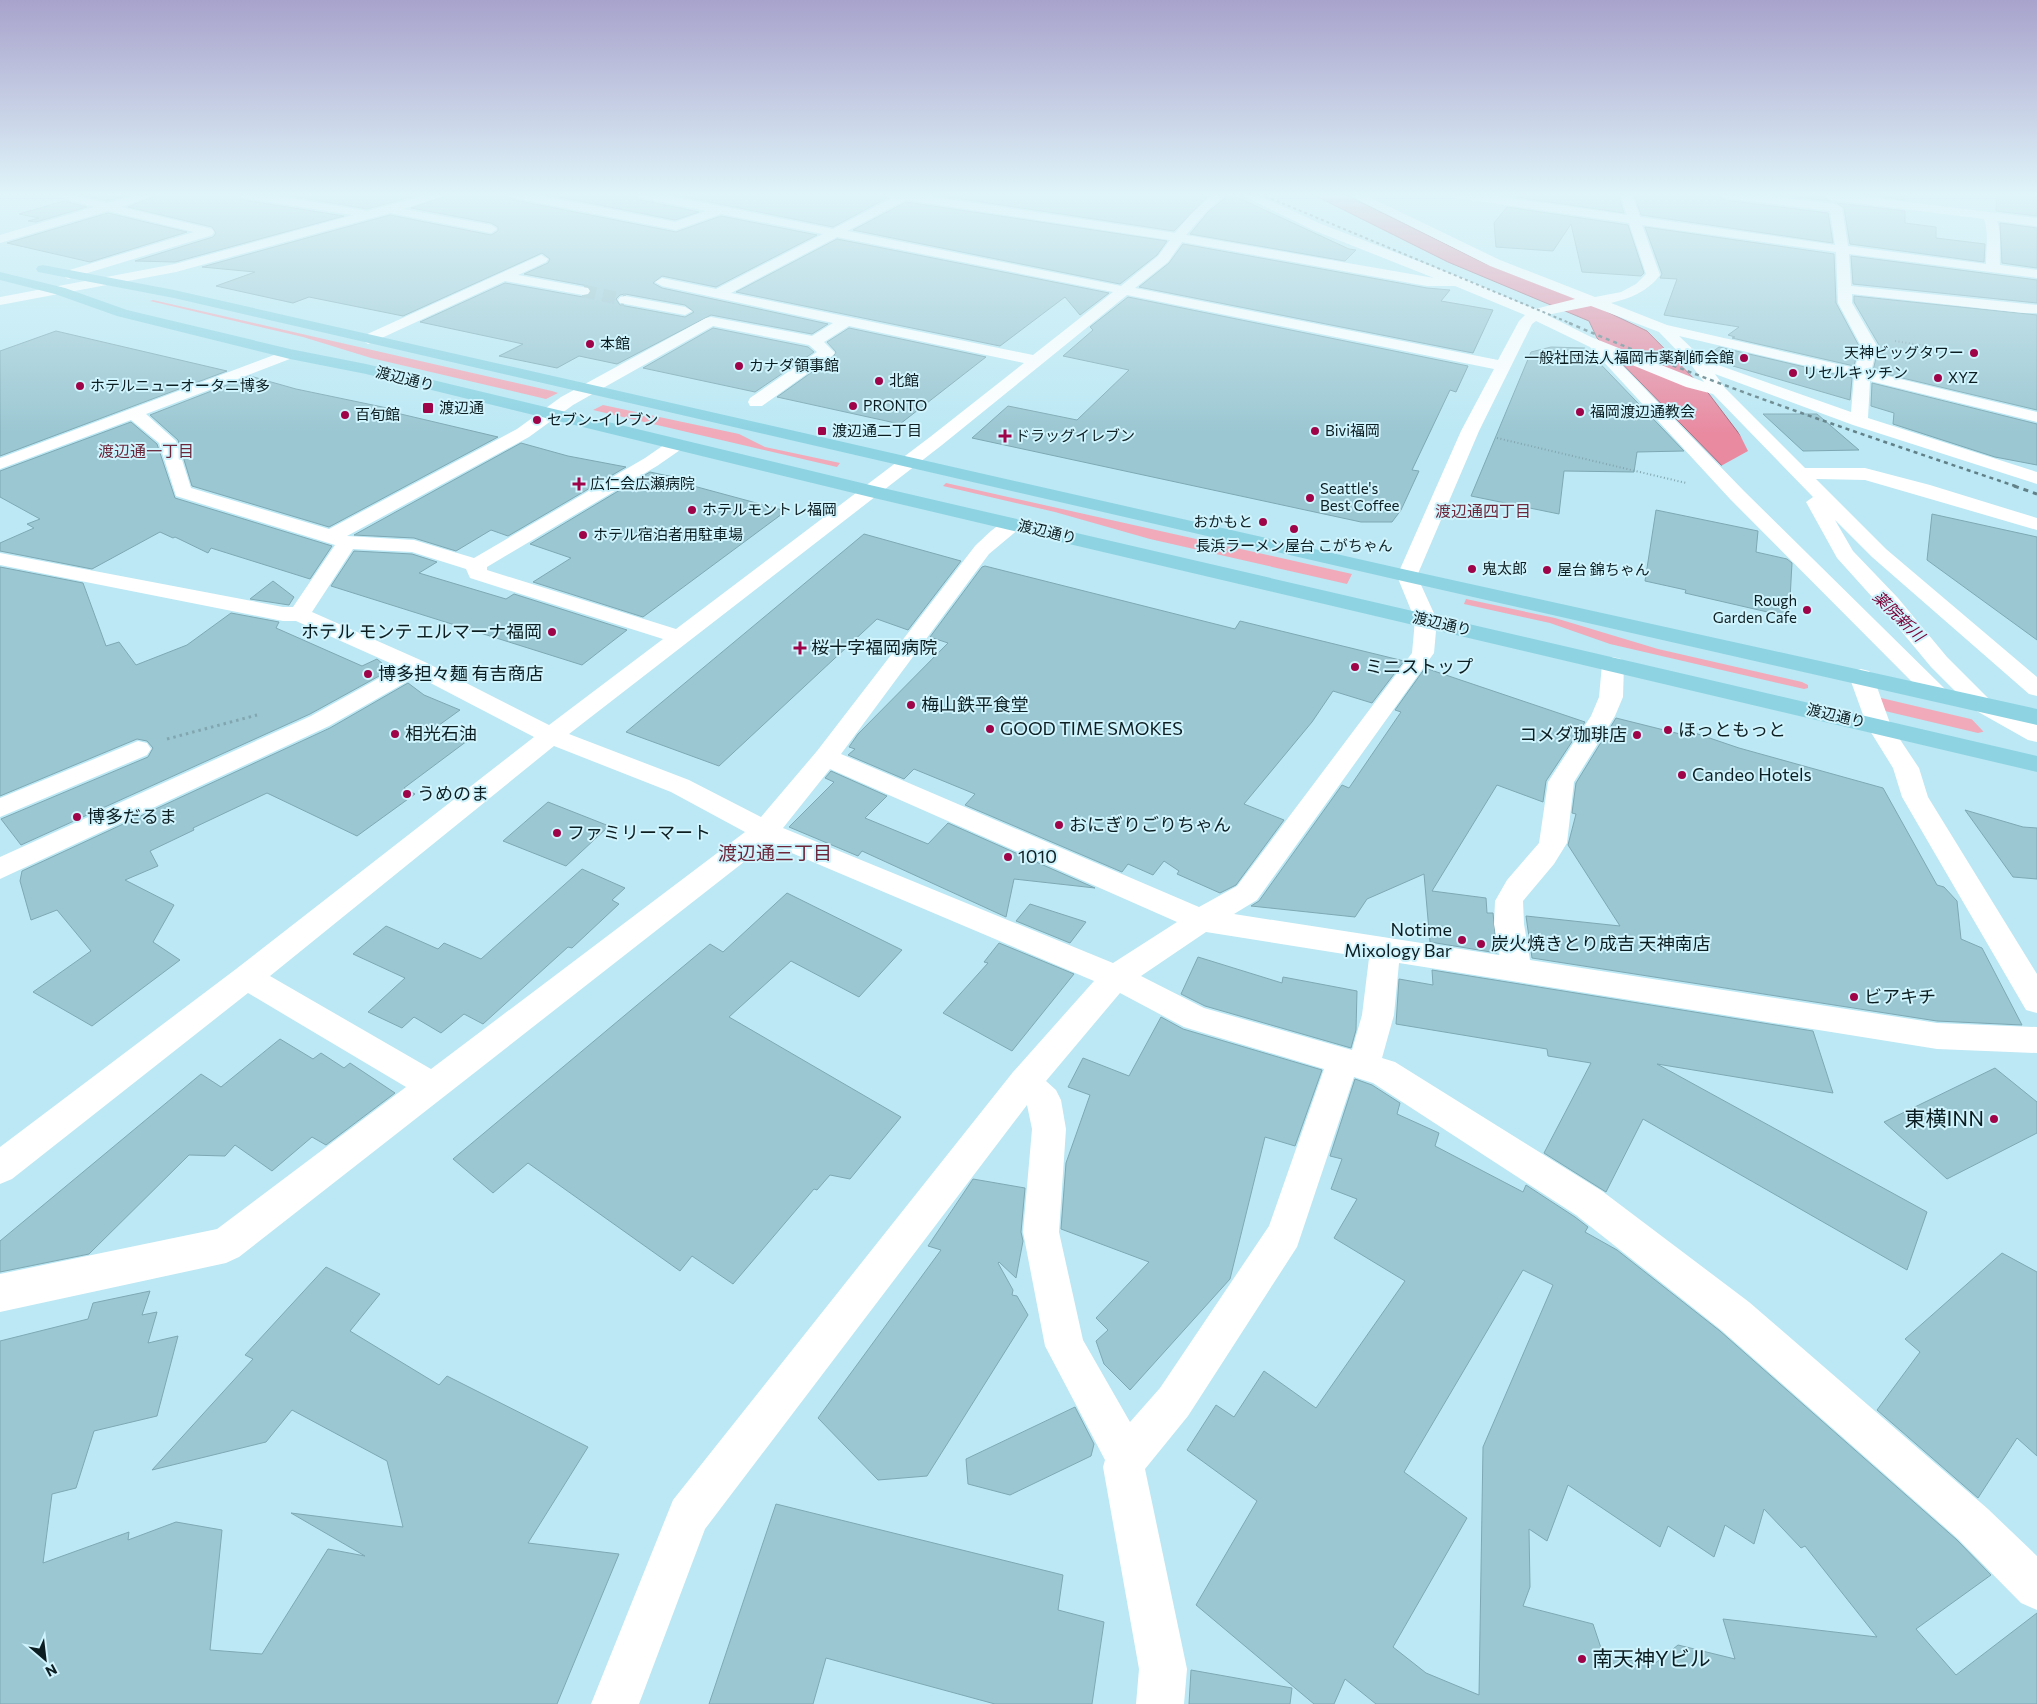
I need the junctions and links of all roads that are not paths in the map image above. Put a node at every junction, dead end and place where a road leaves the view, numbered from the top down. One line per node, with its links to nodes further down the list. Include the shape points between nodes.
1 (61, 274): 14 (main road, 渡辺通り)
2 (72, 274): 14 (street)
3 (150, 274): 18 (street)
4 (509, 274): 16 (street)
5 (757, 274): 27 (street)
6 (1042, 274): 22 (street)
7 (1145, 274): 22 (street)
8 (1380, 274): 20 (street, via 1427,282)
9 (1438, 274): 20 (street)
10 (1522, 274): 30 (street)
11 (1653, 274): 30 (street, via 1648,282 1634,291 1617,298)
12 (1843, 274): 23 (street)
13 (1935, 274): 17 (street)
14 (67, 275): 18 (main road, 渡辺通り)
15 (0, 276): 24 (main road, 渡辺通り)
16 (503, 276): 25 (street); 36 (street)
17 (1946, 277)
18 (109, 282): 24 (street); 36 (main road, 渡辺通り)
19 (662, 282): 27 (street)
20 (1460, 282): 33 (street)
21 (0, 290): 24 (street)
22 (1124, 290): 40 (street); 42 (street)
23 (1844, 290): 31 (street, via 2024,309); 43 (street, via 1845,303 1869,346)
24 (60, 291): 29 (street); 39 (main road, 渡辺通り, via 122,313)
25 (583, 291)
26 (1991, 291): 31 (street)
27 (718, 294): 34 (street)
28 (625, 300): 32 (street)
29 (0, 301)
30 (1591, 301): 33 (street); 35 (street)
31 (2037, 307)
32 (685, 311)
33 (1534, 314): 38 (street); 42 (street, via 1526,321)
34 (846, 321): 37 (street); 40 (street)
35 (1664, 329): 41 (street); 43 (street, via 1690,332)
36 (368, 339): 44 (main road, 渡辺通り)
37 (814, 341): 44 (street, via 711,321); 46 (street, via 828,353)
38 (1588, 341): 45 (street); 74 (street, via 1736,495)
39 (290, 354): 47 (street); 48 (main road, 渡辺通り)
40 (1037, 361): 52 (street)
41 (1698, 363): 45 (street); 50 (street)
42 (1502, 366): 66 (street)
43 (1862, 374): 49 (street); 50 (street)
44 (587, 389): 48 (street); 52 (main road, 渡辺通り)
45 (1712, 390): 57 (street)
46 (756, 402)
47 (132, 414): 53 (street); 63 (street, via 167,441 183,492)
48 (550, 414): 51 (main road, 渡辺通り); 63 (street, via 523,433)
49 (2037, 417)
50 (1859, 420): 56 (street)
51 (677, 444): 58 (main road, 渡辺通り); 65 (street)
52 (908, 462): 58 (street); 66 (main road, 渡辺通り)
53 (0, 464)
54 (1865, 474): 55 (street); 57 (street); 62 (street)
55 (1908, 477): 59 (street); 60 (street)
56 (2037, 478)
57 (1808, 486): 73 (street, via 1879,553); 75 (street, via 1844,554 1939,662)
58 (870, 491): 61 (main road, 渡辺通り); 69 (street)
59 (2037, 512)
60 (2037, 518)
61 (1013, 524): 68 (main road, 渡辺通り); 81 (street, via 982,550)
62 (2037, 524)
63 (339, 539): 65 (street, via 414,546); 67 (street)
64 (0, 559): 67 (street, via 283,614)
65 (476, 565): 69 (street, via 477,574)
66 (1407, 576): 68 (street); 72 (main road, 渡辺通り)
67 (299, 614): 71 (street)
68 (1426, 620): 70 (main road, 渡辺通り); 86 (street, via 1423,653 1247,893)
69 (679, 636): 79 (street)
70 (1614, 664): 77 (main road, 渡辺通り); 88 (street, via 1611,697 1559,787 1557,832 1552,846 1509,900)
71 (417, 667): 79 (street); 85 (street, via 320,721)
72 (1860, 676): 74 (main road, 渡辺通り); 77 (street)
73 (2037, 689)
74 (1942, 694): 75 (main road, 渡辺通り)
75 (1981, 704): 76 (main road, 渡辺通り); 78 (street)
76 (2037, 717)
77 (1879, 726): 82 (main road, 渡辺通り); 91 (street, via 1906,768 1915,797)
78 (2037, 734)
79 (551, 736): 84 (street, via 680,786); 89 (street)
80 (138, 749): 83 (street)
81 (826, 757): 84 (street); 86 (street)
82 (2037, 764)
83 (0, 808)
84 (765, 831): 90 (street); 95 (street)
85 (0, 869)
86 (1201, 920): 87 (street); 90 (street)
87 (1386, 949): 88 (street); 93 (street, via 1378,1015)
88 (1516, 970): 92 (street, via 1937,1036)
89 (247, 977): 95 (street); 96 (street)
90 (1116, 977): 93 (street, via 1195,1018); 94 (street)
91 (2037, 1001)
92 (2037, 1040)
93 (1354, 1063): 98 (street, via 1284,1235 1174,1402); 99 (street, via 1383,1072 1589,1203 1735,1316 1973,1524)
94 (1025, 1082): 98 (street, via 1044,1100 1049,1129 1041,1232 1065,1346); 100 (street, via 688,1515)
95 (434, 1087): 97 (street, via 226,1245)
96 (0, 1168)
97 (0, 1294)
98 (1127, 1458): 101 (street, via 1124,1467 1163,1669)
99 (2037, 1588)
100 (615, 1704)
101 (1160, 1704)

